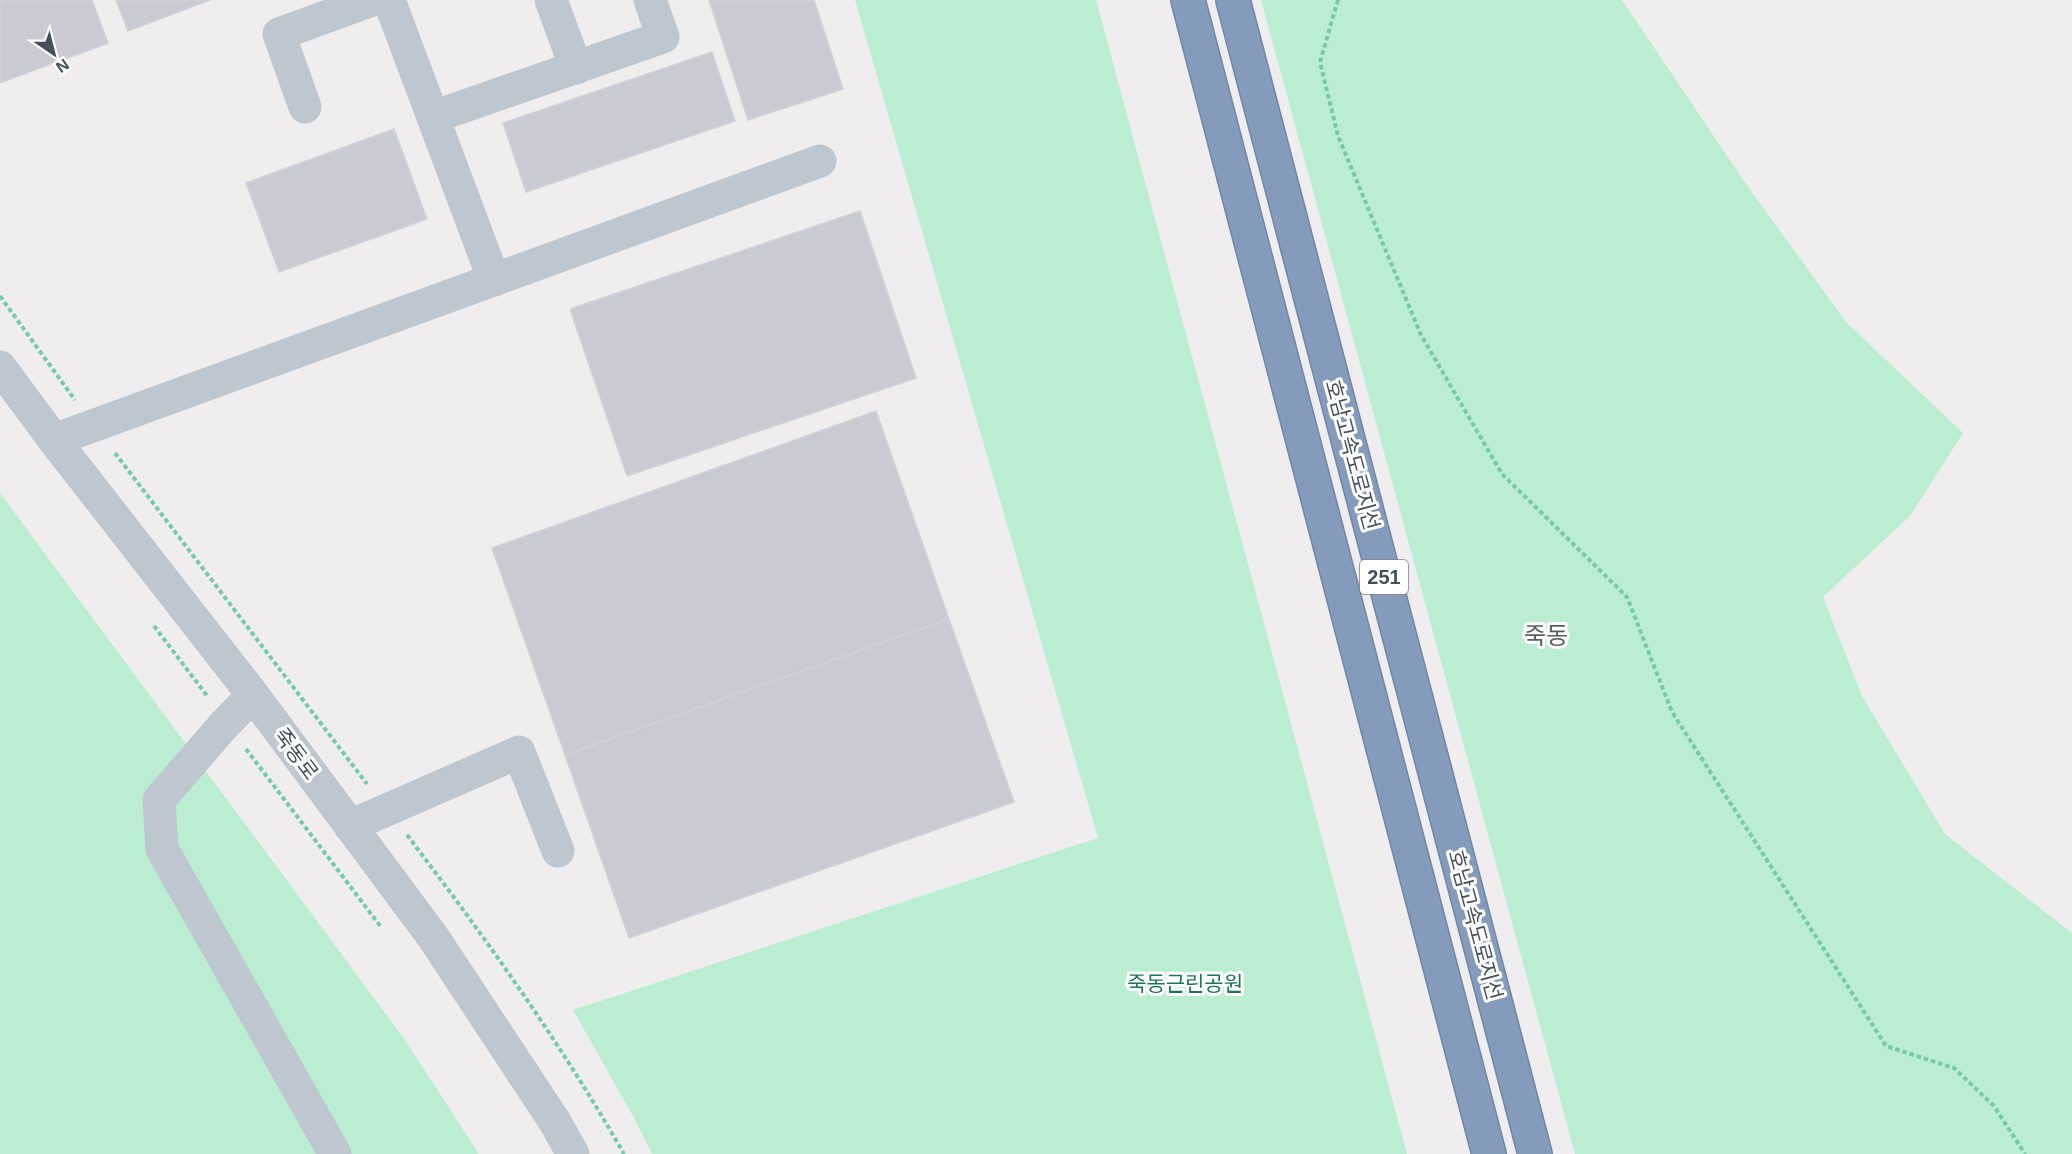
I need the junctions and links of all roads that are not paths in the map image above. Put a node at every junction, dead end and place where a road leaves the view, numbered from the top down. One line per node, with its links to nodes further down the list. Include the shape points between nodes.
1 (372, 0): 8 (street, via 279,34)
2 (388, 0): 9 (street)
3 (551, 0): 7 (street)
4 (650, 0): 7 (street, via 663,38)
5 (1188, 0): 19 (highway, 호남고속도로지선 / 251)
6 (1233, 0): 20 (highway, 호남고속도로지선 / 251)
7 (576, 68): 9 (street)
8 (305, 107)
9 (433, 117): 11 (street)
10 (820, 161): 11 (street)
11 (494, 280): 13 (street)
12 (0, 367): 13 (street, 죽동로)
13 (54, 440): 14 (street, 죽동로)
14 (253, 695): 15 (street, 죽동로); 17 (street, via 159,800 162,849)
15 (350, 826): 16 (street, via 519,752); 18 (street, 죽동로, via 433,937)
16 (558, 851)
17 (335, 1154)
18 (573, 1154)
19 (1489, 1154)
20 (1535, 1154)

